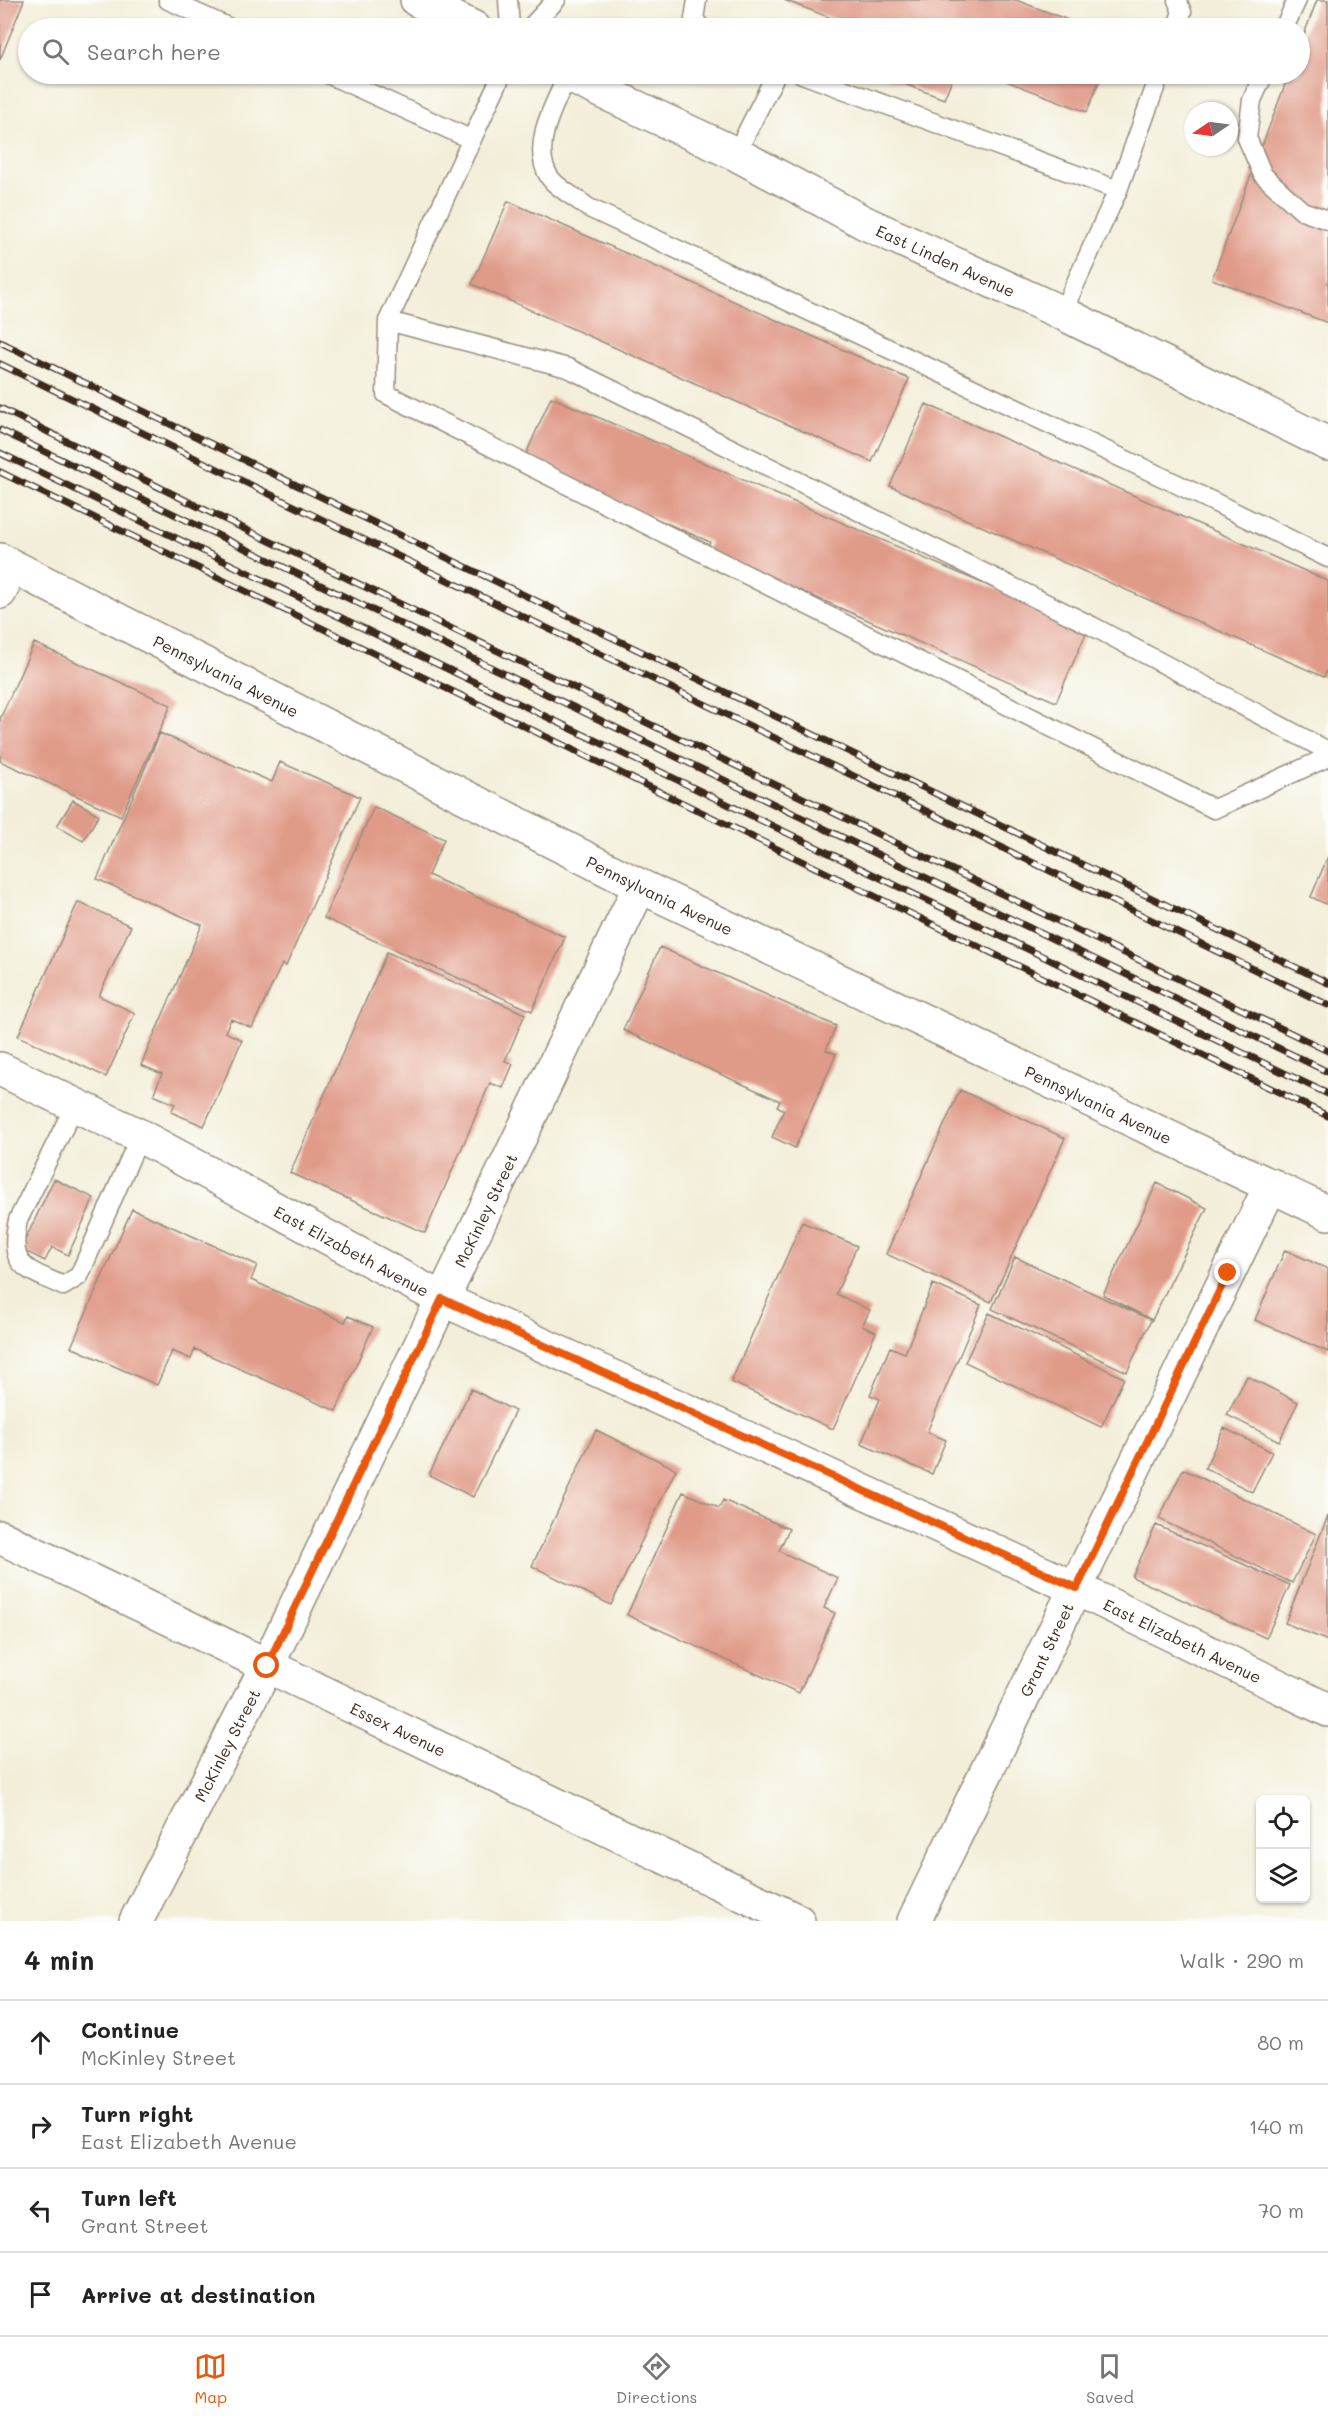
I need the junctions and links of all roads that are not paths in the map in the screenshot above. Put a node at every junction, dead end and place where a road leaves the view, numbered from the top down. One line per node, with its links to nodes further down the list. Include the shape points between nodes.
1 (168, 0): 8 (lane)
2 (417, 0): 9 (street)
3 (508, 0): 10 (lane)
4 (556, 0): 11 (lane)
5 (697, 0): 12 (lane)
6 (1177, 0): 13 (lane, via 1182,12)
7 (1297, 0): 14 (lane)
8 (208, 18)
9 (454, 18)
10 (509, 18)
11 (539, 18)
12 (694, 18)
13 (1180, 18)
14 (1289, 18)
15 (350, 84): 23 (lane)
16 (496, 84): 23 (lane)
17 (562, 84): 30 (lane, via 546,127 542,152 550,178 587,207)
18 (587, 84): 24 (street, East Linden Avenue)
19 (771, 84): 24 (lane)
20 (829, 84): 25 (lane)
21 (1156, 84): 25 (lane)
22 (1259, 84): 26 (lane, via 1252,100 1247,138 1263,175 1302,211)
23 (470, 139): 28 (lane)
24 (736, 154): 27 (street, East Linden Avenue, via 865,223)
25 (1118, 190): 27 (lane)
26 (1328, 220)
27 (1062, 313): 29 (street, East Linden Avenue)
28 (388, 321): 32 (lane, via 568,368 1092,626); 33 (lane, via 386,394 1214,809)
29 (1328, 444)
30 (1328, 558)
31 (4, 573): 34 (street, Pennsylvania Avenue)
32 (1328, 751)
33 (1328, 757)
34 (640, 886): 38 (street, Pennsylvania Avenue); 40 (street, McKinley Street)
35 (0, 1069): 36 (street, East Elizabeth Avenue)
36 (75, 1105): 37 (street, East Elizabeth Avenue); 37 (lane, via 18,1221 15,1255 25,1269 63,1286 79,1276)
37 (140, 1136): 40 (street, East Elizabeth Avenue)
38 (1271, 1185): 39 (street, Pennsylvania Avenue); 42 (street, Grant Street)
39 (1328, 1213)
40 (442, 1299): 42 (street, East Elizabeth Avenue); 43 (street, McKinley Street)
41 (0, 1538): 43 (street, Essex Avenue)
42 (1077, 1588): 44 (street, East Elizabeth Avenue); 47 (street, Grant Street)
43 (267, 1666): 45 (street, McKinley Street); 46 (street, Essex Avenue)
44 (1328, 1710)
45 (136, 1921)
46 (798, 1921)
47 (914, 1921)

